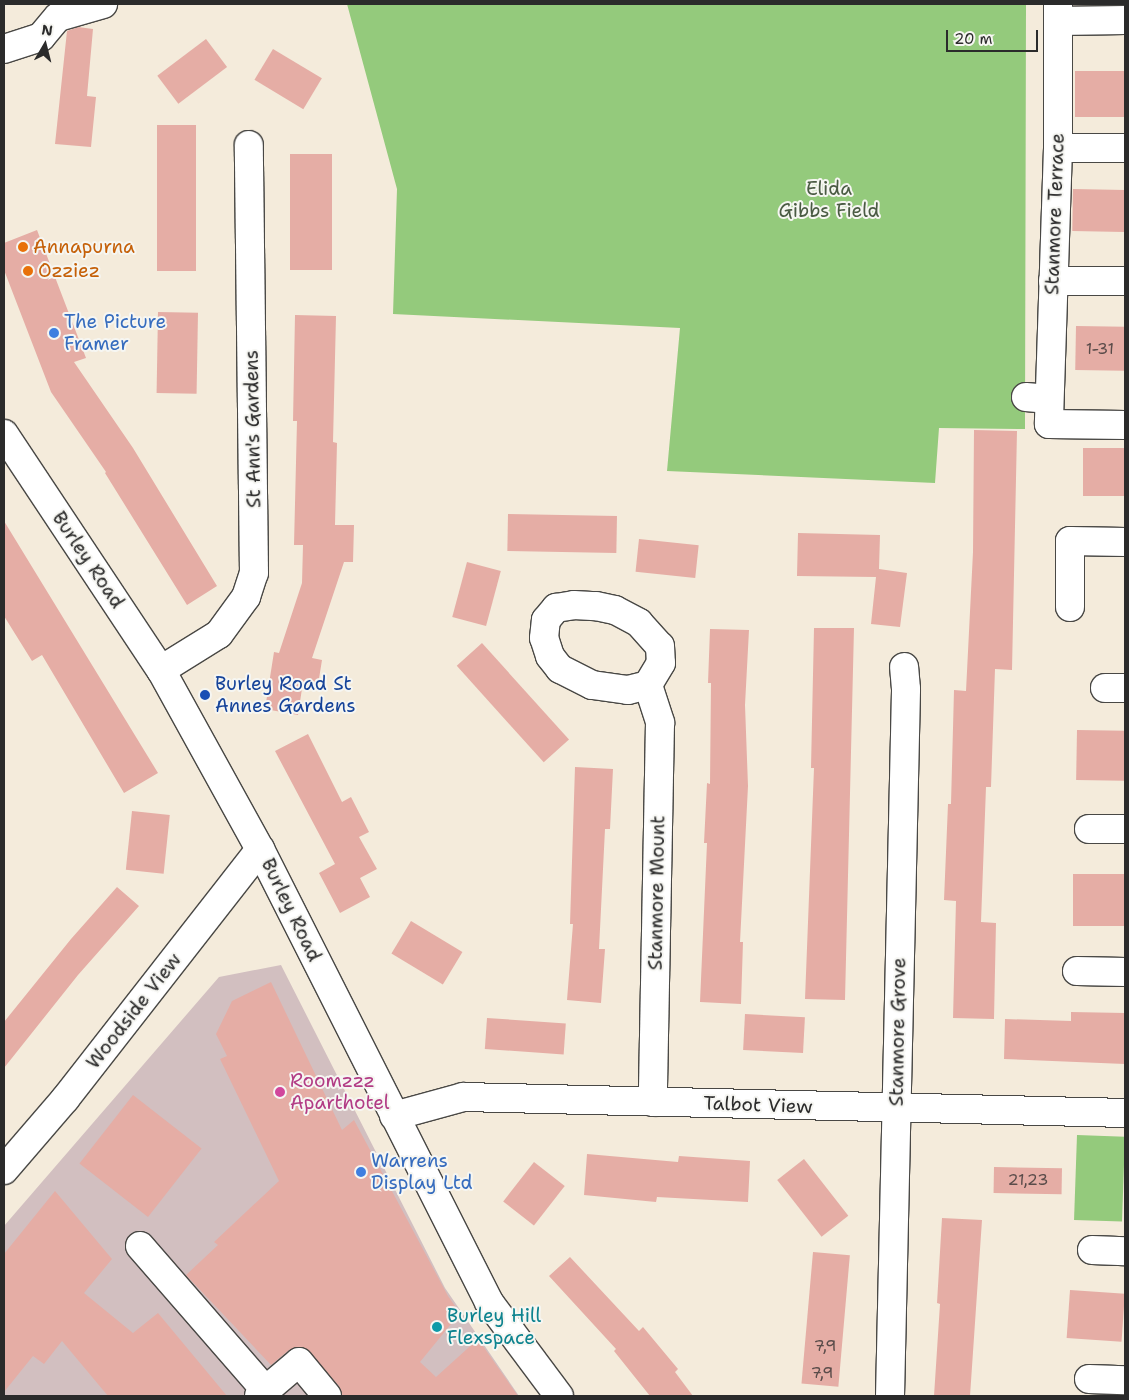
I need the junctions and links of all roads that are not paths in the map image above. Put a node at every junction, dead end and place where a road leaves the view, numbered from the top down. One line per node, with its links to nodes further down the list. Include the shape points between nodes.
1 (103, 4): 4 (street, via 58,17 41,37)
2 (1059, 13): 3 (street); 6 (street, Stanmore Terrace)
3 (1125, 20)
4 (4, 49)
5 (249, 145): 15 (street, St Ann's Gardens, via 254,572 246,598 220,634)
6 (1058, 148): 7 (street); 8 (street, Stanmore Terrace)
7 (1125, 148)
8 (1053, 281): 9 (street); 10 (street, Stanmore Terrace, via 1042,407)
9 (1125, 281)
10 (1125, 425)
11 (4, 434): 15 (street, Burley Road)
12 (1125, 542): 13 (street, via 1070,541)
13 (1070, 607)
14 (904, 667): 23 (street, Stanmore Grove)
15 (161, 670): 19 (street, Burley Road)
16 (648, 685): 22 (street, Stanmore Mount, via 660,722)
17 (1089, 829): 18 (street)
18 (1125, 829)
19 (260, 849): 25 (street, Burley Road); 26 (street, Woodside View, via 65,1099)
20 (1077, 971): 21 (street)
21 (1125, 972)
22 (653, 1102): 23 (street, Talbot View); 25 (street, Talbot View, via 463,1097)
23 (896, 1108): 24 (street, Talbot View); 35 (street, Stanmore Grove)
24 (1125, 1113)
25 (394, 1116): 34 (street, Burley Road, via 489,1302)
26 (4, 1170)
27 (140, 1246): 32 (street)
28 (1092, 1250): 29 (street)
29 (1125, 1251)
30 (1089, 1379): 31 (street)
31 (1125, 1380)
32 (262, 1393): 33 (street, via 299,1362)
33 (327, 1396)
34 (559, 1396)
35 (890, 1396)

